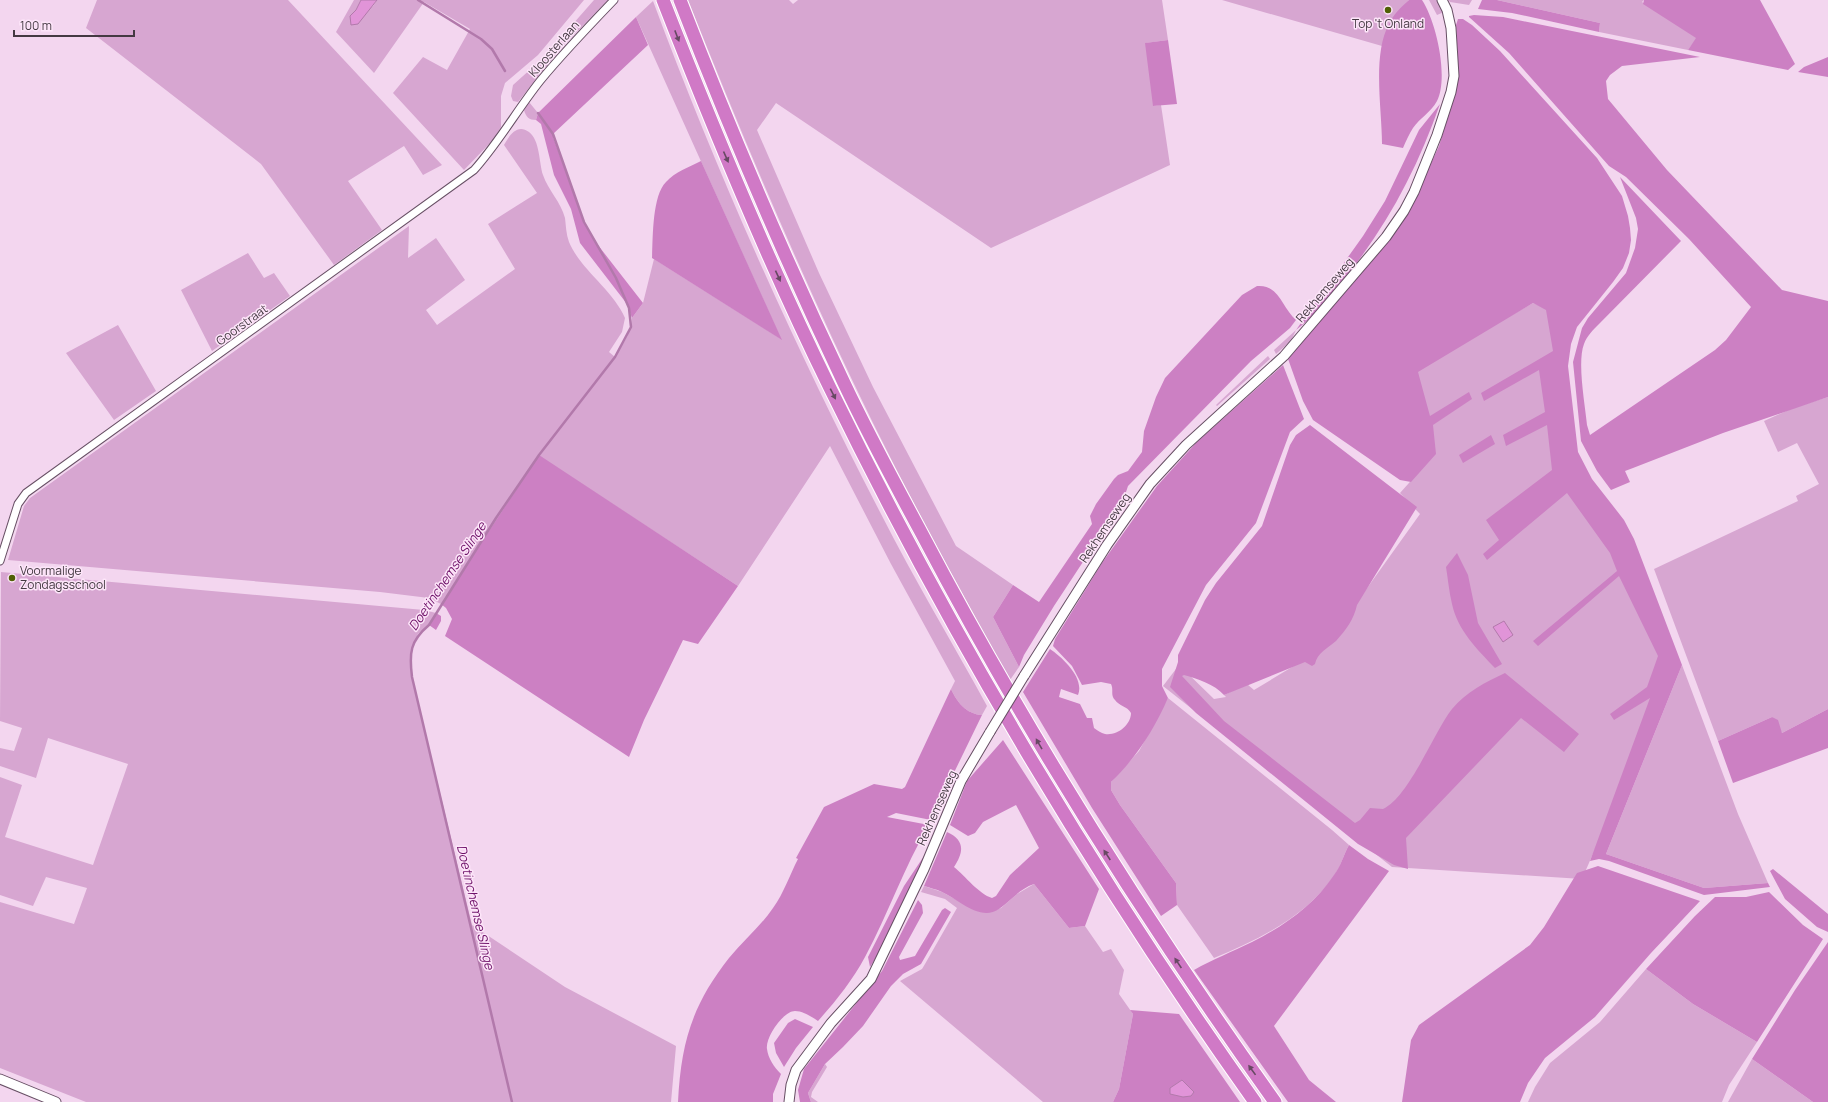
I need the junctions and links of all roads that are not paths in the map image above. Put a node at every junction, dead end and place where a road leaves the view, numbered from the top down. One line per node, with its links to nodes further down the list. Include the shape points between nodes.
1 (614, 0): 5 (street, Kloosterlaan, via 564,53)
2 (663, 0): 10 (highway, one-way to 10, via 714,129 826,380 946,612 1073,830 1190,1010)
3 (680, 0): 11 (highway, one-way to 3, via 1216,1020 1087,824 958,602 845,386 789,265 728,122)
4 (1442, 0): 9 (street, Rekhemseweg, bridge, via 1451,28 1454,76 1435,141 1404,211 1386,237 1284,356 1186,445 1150,484 1106,545 961,781 924,869 871,978 831,1023 796,1070)
5 (514, 116): 6 (street, Goorstraat, via 490,152 474,170 26,493 18,504)
6 (0, 561)
7 (0, 1079): 8 (street)
8 (56, 1102)
9 (789, 1102)
10 (1255, 1102)
11 (1275, 1102)

